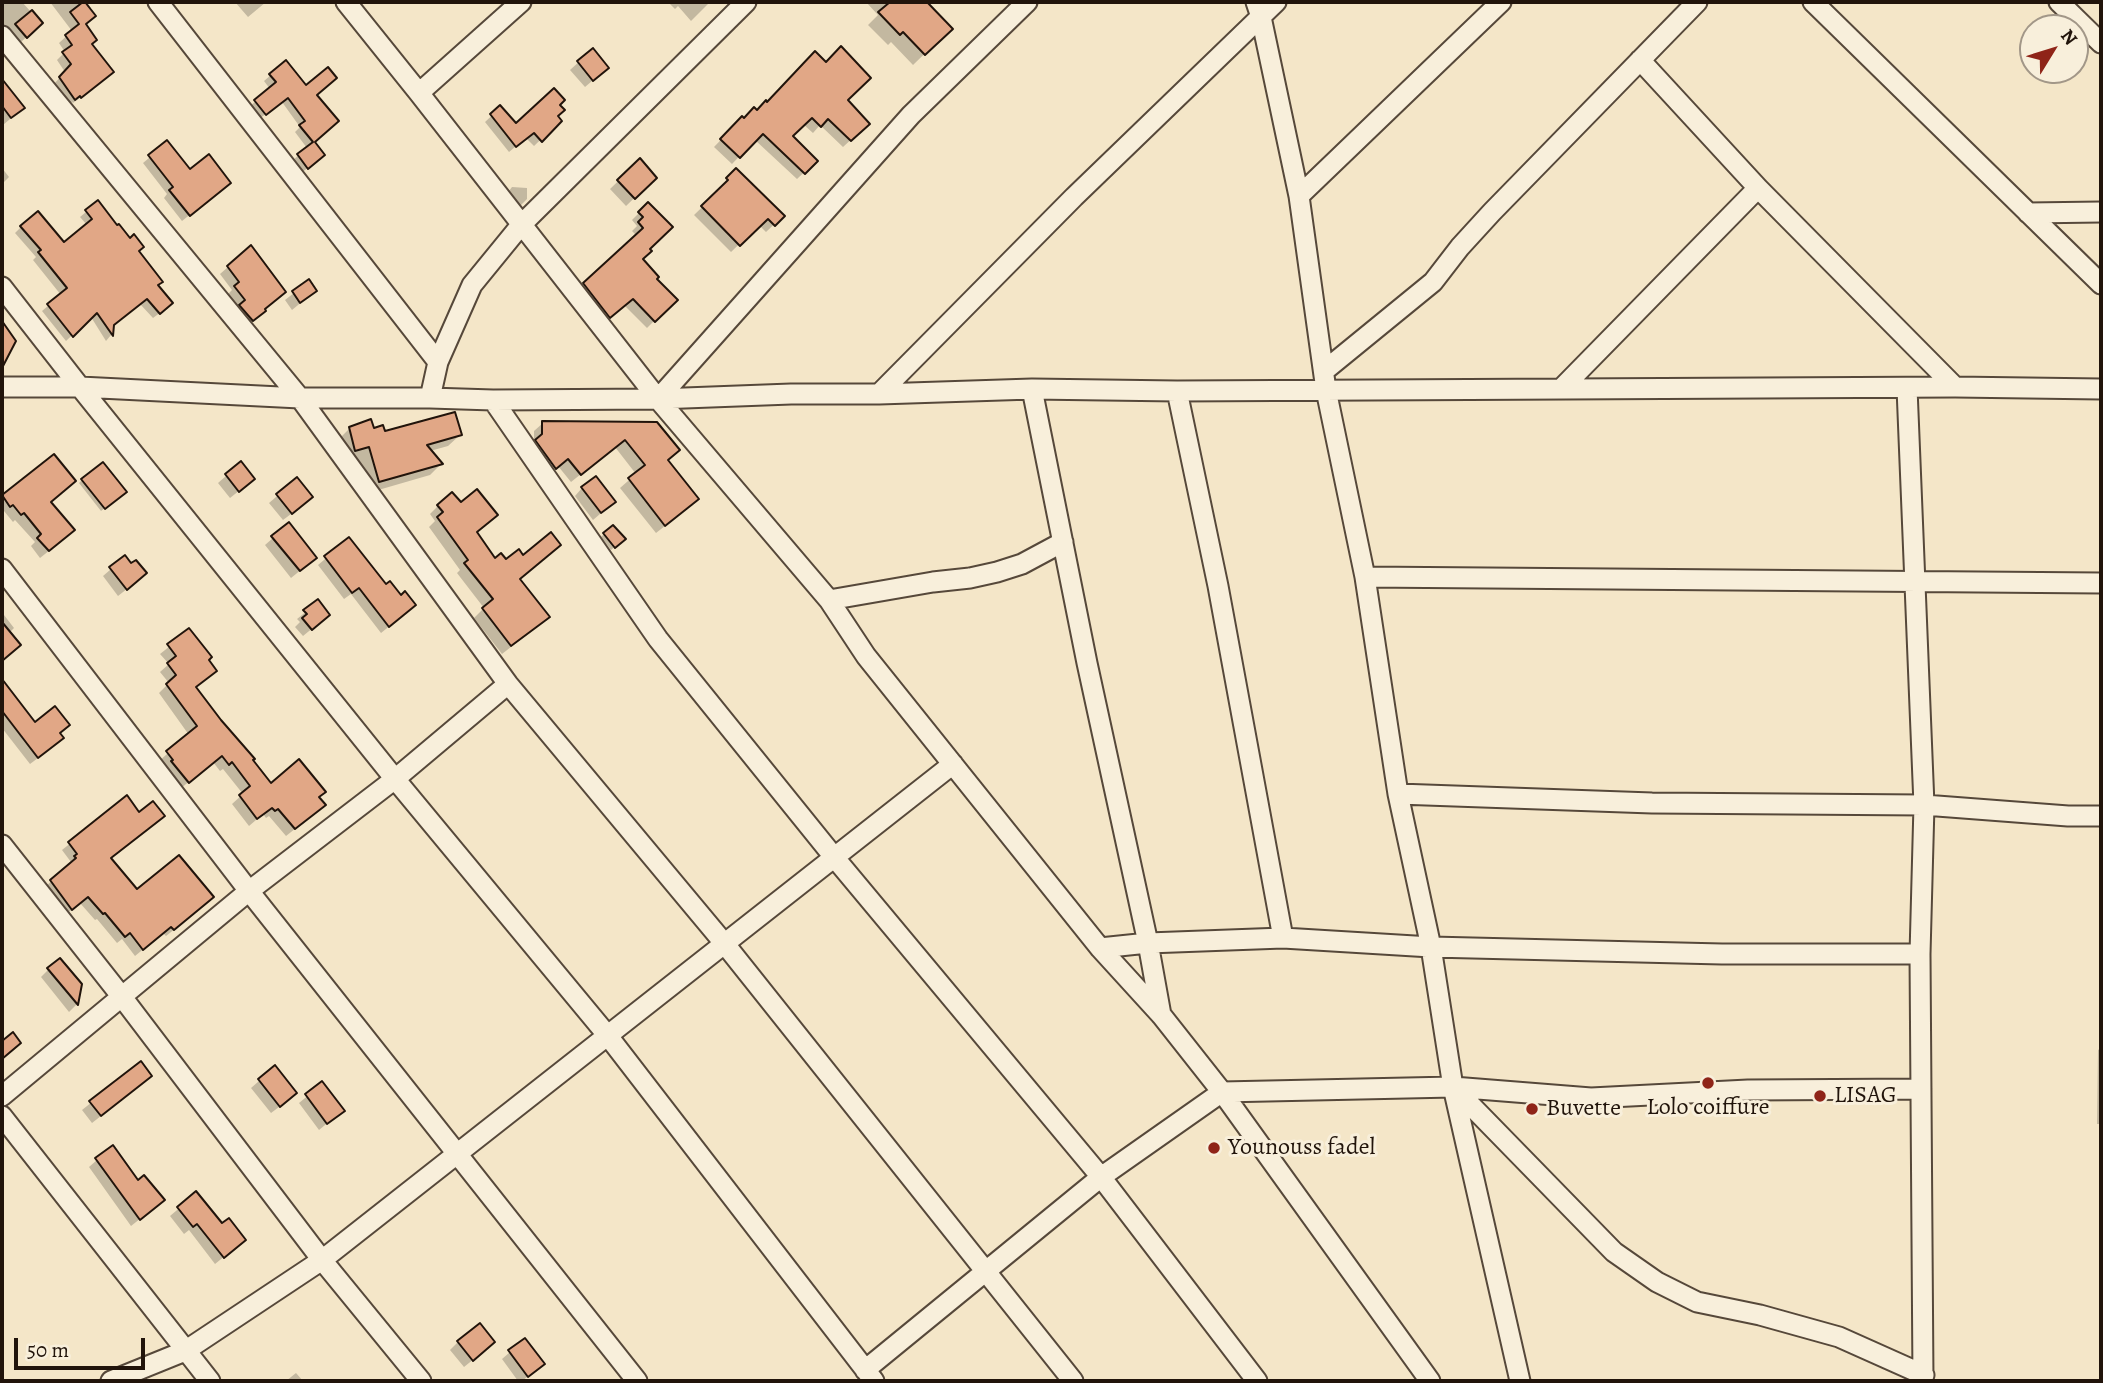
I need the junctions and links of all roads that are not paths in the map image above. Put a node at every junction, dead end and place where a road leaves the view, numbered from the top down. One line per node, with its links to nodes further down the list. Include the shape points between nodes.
1 (158, 2): 23 (street)
2 (346, 2): 15 (street)
3 (521, 2): 15 (street)
4 (746, 2): 20 (street)
5 (1027, 2): 36 (street, via 911,115)
6 (1276, 2): 11 (street)
7 (1501, 2): 17 (street)
8 (1697, 2): 14 (street)
9 (1814, 2): 19 (street)
10 (2059, 2): 13 (street)
11 (1259, 10): 17 (street); 33 (street)
12 (2, 36): 34 (street)
13 (2101, 43)
14 (1640, 60): 16 (street); 24 (street, via 1484,220 1433,282)
15 (419, 93): 20 (street)
16 (1758, 188): 27 (street); 29 (street)
17 (1299, 196): 24 (street)
18 (2101, 212): 19 (street)
19 (2028, 213): 21 (street)
20 (521, 225): 23 (street, via 472,285); 36 (street)
21 (2101, 284)
22 (2, 287): 26 (street)
23 (438, 362): 35 (street)
24 (1325, 380): 29 (street); 32 (street); 40 (street)
25 (2, 387): 26 (street)
26 (80, 387): 34 (street); 46 (street)
27 (1955, 387): 30 (street); 31 (street)
28 (1031, 388): 32 (street); 33 (street); 38 (street)
29 (1562, 388): 30 (street)
30 (1907, 388): 41 (street)
31 (2101, 389)
32 (1177, 391): 53 (street)
33 (879, 394): 36 (street)
34 (300, 398): 35 (street); 44 (street)
35 (430, 398): 37 (street)
36 (658, 399): 37 (street); 43 (street)
37 (493, 400): 51 (street, via 658,639)
38 (1063, 542): 43 (street, via 997,572); 55 (street)
39 (2, 569): 52 (street)
40 (1365, 577): 41 (street); 47 (street)
41 (1914, 583): 42 (street); 48 (street)
42 (2101, 583)
43 (829, 600): 45 (street, via 866,656)
44 (508, 684): 46 (street); 54 (street)
45 (953, 764): 51 (street); 57 (street)
46 (395, 779): 52 (street); 61 (street)
47 (1398, 794): 48 (street, via 1653,803); 56 (street)
48 (1924, 805): 49 (street); 58 (street)
49 (2101, 816)
50 (2, 845): 59 (street)
51 (834, 857): 54 (street); 68 (street)
52 (249, 891): 59 (street); 67 (street)
53 (1283, 938): 55 (street); 56 (street)
54 (724, 943): 61 (street); 70 (street)
55 (1148, 943): 57 (street); 60 (street)
56 (1431, 947): 58 (street); 62 (street)
57 (1100, 948): 60 (street)
58 (1920, 954): 63 (street)
59 (122, 997): 65 (street); 69 (street)
60 (1162, 1016): 64 (street)
61 (608, 1036): 67 (street); 72 (street)
62 (1453, 1087): 63 (street, via 1591,1098 1748,1090); 64 (street); 73 (street, via 1615,1252 1657,1282 1697,1302 1839,1338); 81 (street)
63 (1921, 1089): 73 (street)
64 (1222, 1092): 68 (street); 80 (street)
65 (2, 1096)
66 (2, 1116): 71 (street)
67 (457, 1153): 69 (street); 77 (street)
68 (1101, 1177): 70 (street); 79 (street)
69 (322, 1260): 71 (street); 76 (street)
70 (986, 1273): 72 (street); 78 (street)
71 (185, 1351): 74 (street); 75 (street)
72 (870, 1376)
73 (1923, 1378)
74 (111, 1381)
75 (210, 1381)
76 (421, 1381)
77 (637, 1381)
78 (1073, 1381)
79 (1257, 1381)
80 (1430, 1381)
81 (1520, 1381)

